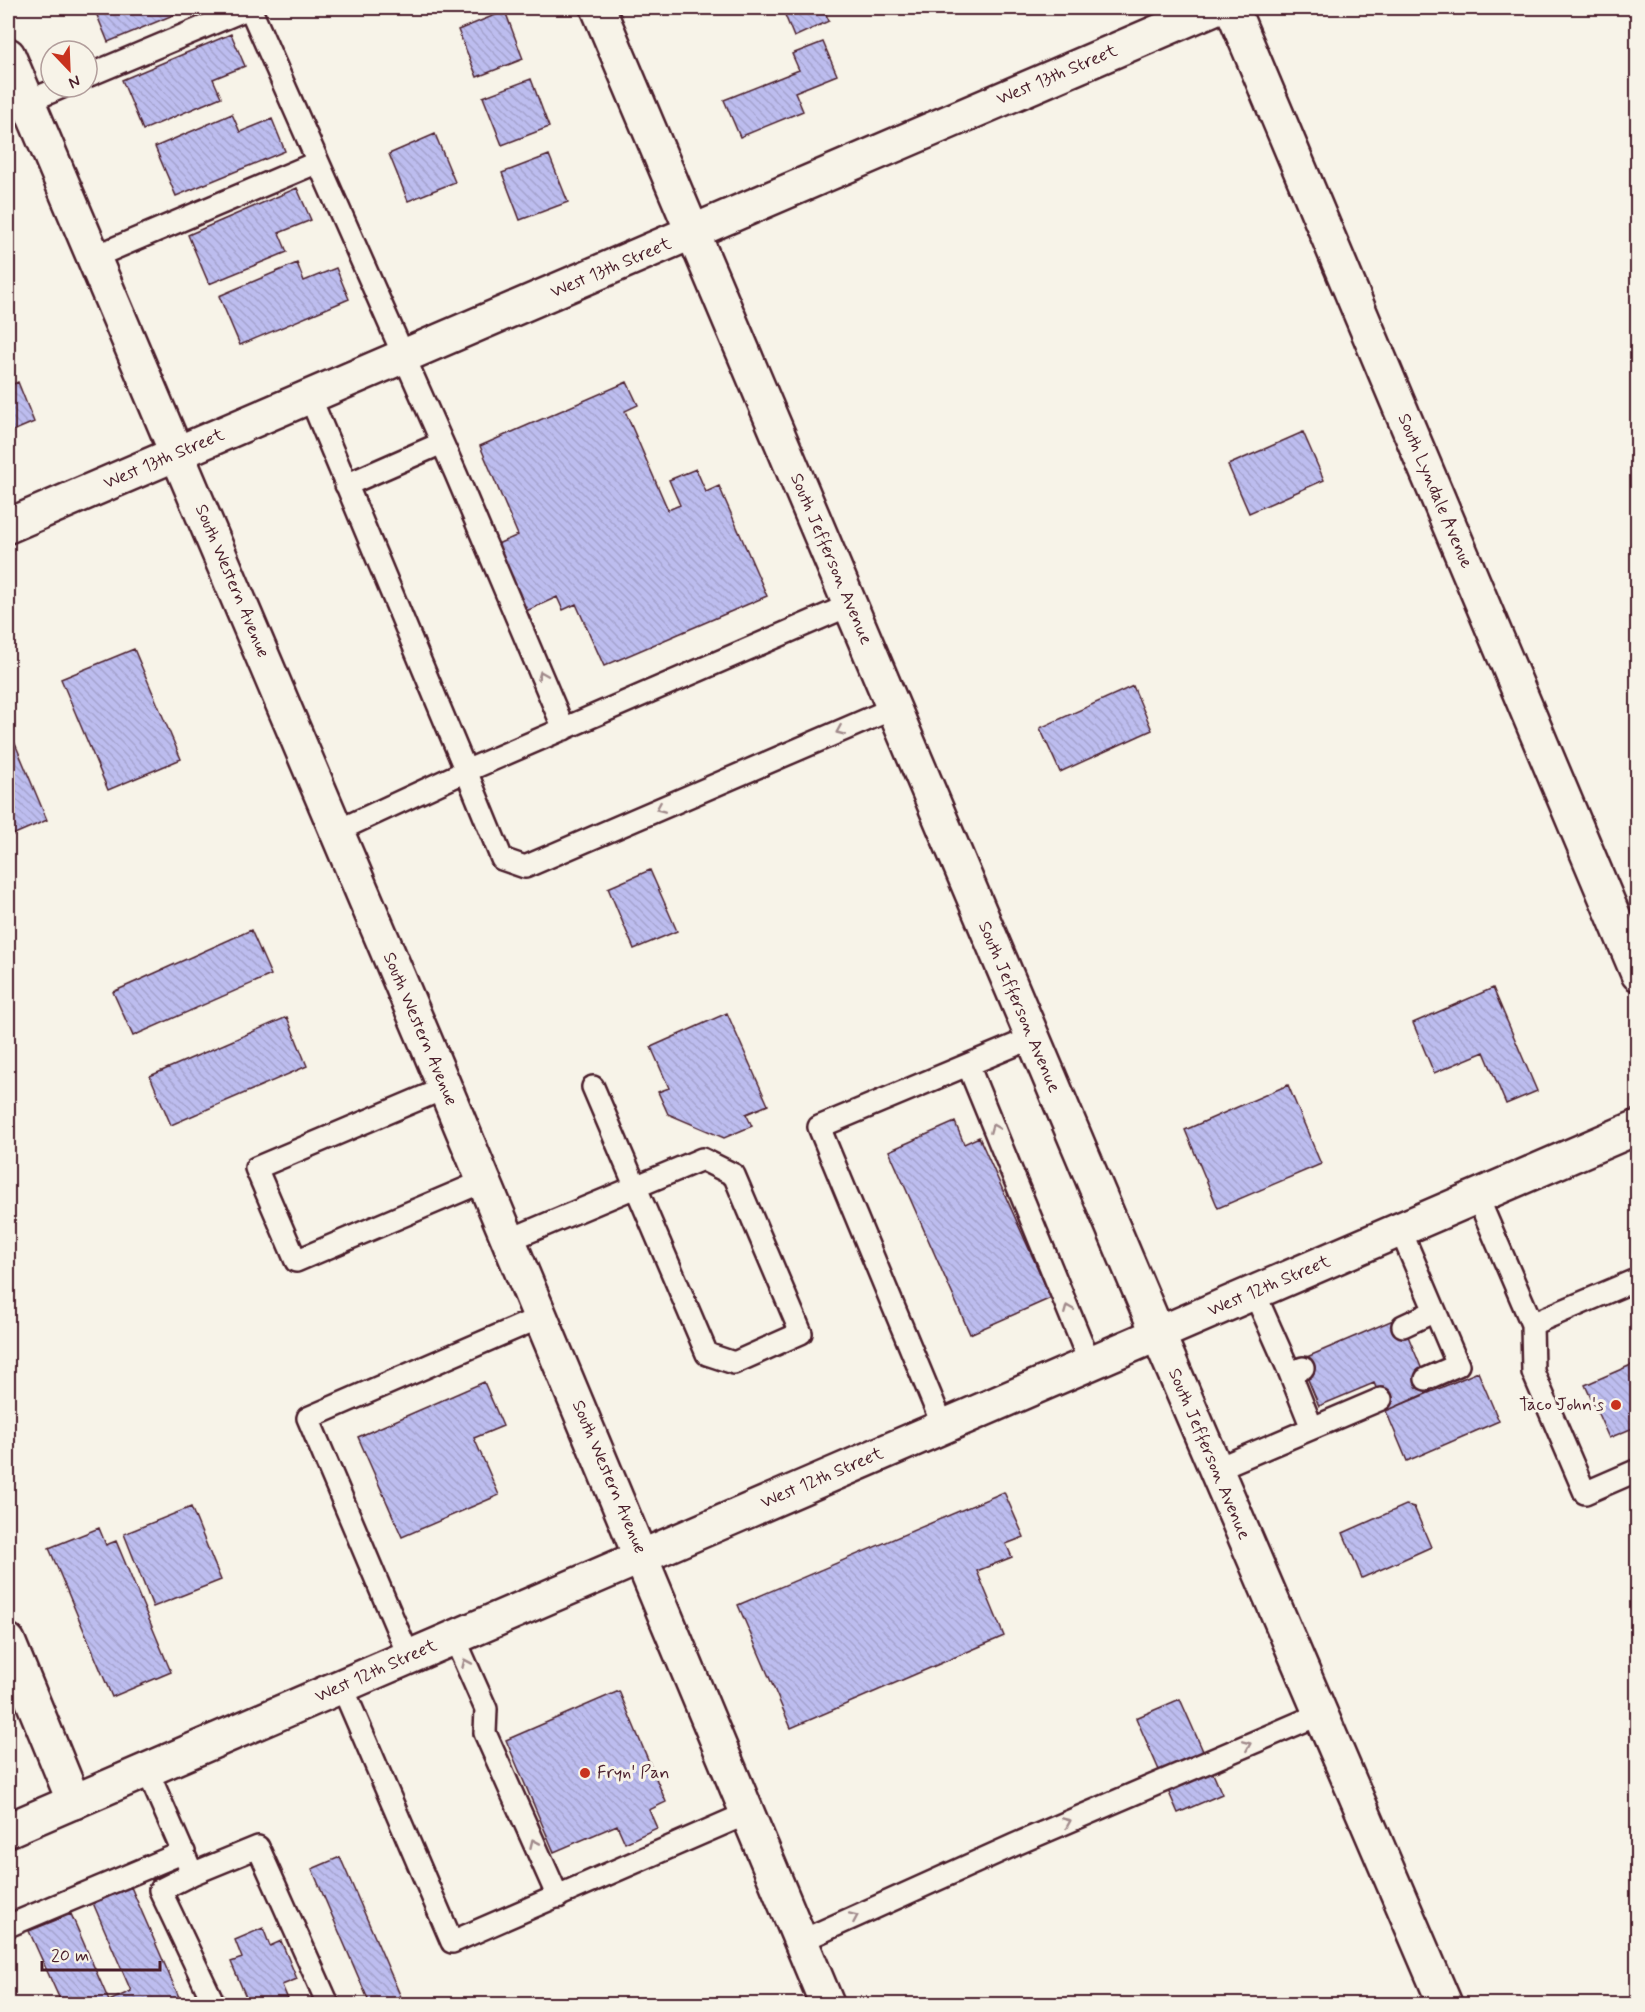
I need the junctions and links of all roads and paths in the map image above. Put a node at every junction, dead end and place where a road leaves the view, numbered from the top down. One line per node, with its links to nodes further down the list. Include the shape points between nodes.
1 (250, 8): 6 (lane); 9 (lane)
2 (598, 8): 10 (street, South Jefferson Avenue)
3 (1214, 8): 10 (street, West 13th Street)
4 (1232, 8): 23 (street, South Lyndale Avenue)
5 (8, 55): 8 (street, South Western Avenue)
6 (99, 71)
7 (39, 97): 8 (lane)
8 (27, 102): 11 (street, South Western Avenue)
9 (318, 162): 11 (lane); 12 (lane)
10 (693, 233): 12 (street, West 13th Street); 18 (street, South Jefferson Avenue)
11 (94, 257): 15 (street, South Western Avenue)
12 (403, 357): 13 (street, West 13th Street); 14 (lane)
13 (310, 397): 15 (street, West 13th Street); 16 (lane)
14 (442, 443): 16 (lane); 20 (lane, one-way to 14)
15 (178, 453): 17 (street, West 13th Street); 22 (street, South Western Avenue)
16 (346, 484): 21 (lane)
17 (8, 526)
18 (850, 605): 19 (street, South Jefferson Avenue); 20 (lane)
19 (894, 708): 21 (lane, one-way to 21, via 525,867 502,859); 24 (street, South Jefferson Avenue)
20 (564, 729): 21 (lane)
21 (466, 771): 22 (lane)
22 (337, 831): 27 (street, South Western Avenue)
23 (1638, 974)
24 (1032, 1038): 25 (lane); 40 (street, South Jefferson Avenue)
25 (968, 1065): 41 (lane, one-way to 25); 44 (lane, via 819,1127)
26 (593, 1087): 30 (lane)
27 (445, 1088): 29 (street, South Western Avenue); 29 (lane, via 256,1168 296,1261)
28 (1638, 1127): 31 (street, West 12th Street)
29 (484, 1181): 33 (street, South Western Avenue)
30 (635, 1187): 30 (lane, via 702,1159 734,1175 801,1333 734,1364 707,1354); 33 (lane)
31 (1477, 1196): 32 (street, West 12th Street); 38 (lane)
32 (1400, 1229): 35 (street, West 12th Street); 36 (lane)
33 (509, 1240): 37 (street, South Western Avenue)
34 (1638, 1279): 38 (lane)
35 (1254, 1292): 40 (street, West 12th Street); 45 (lane, via 1296,1370)
36 (1435, 1311): 39 (lane); 42 (lane, via 1458,1365)
37 (541, 1317): 48 (street, South Western Avenue); 51 (lane, via 308,1418)
38 (1532, 1324): 47 (lane, via 1533,1372 1586,1493)
39 (1403, 1326)
40 (1158, 1334): 41 (street, West 12th Street); 46 (street, South Jefferson Avenue)
41 (1090, 1363): 44 (street, West 12th Street)
42 (1426, 1379)
43 (1381, 1399): 45 (lane)
44 (944, 1426): 48 (street, West 12th Street)
45 (1312, 1428): 46 (lane)
46 (1215, 1469): 53 (street, South Jefferson Avenue)
47 (1638, 1470)
48 (642, 1556): 49 (street, West 12th Street); 56 (street, South Western Avenue)
49 (454, 1637): 51 (street, West 12th Street); 60 (lane, one-way to 49, via 485,1733 486,1709)
50 (8, 1641): 55 (street)
51 (409, 1657): 52 (street, West 12th Street)
52 (342, 1686): 54 (street, West 12th Street); 60 (lane, via 453,1942)
53 (1320, 1714): 62 (lane, one-way to 53); 66 (street, South Jefferson Avenue)
54 (147, 1770): 55 (street, West 12th Street); 58 (lane)
55 (74, 1802): 57 (street, West 12th Street)
56 (748, 1813): 60 (lane); 62 (street, South Western Avenue)
57 (8, 1830)
58 (184, 1852): 59 (lane); 61 (lane)
59 (192, 1874): 63 (lane, via 160,1890); 64 (lane, via 258,1847)
60 (558, 1897)
61 (8, 1926)
62 (801, 1941): 65 (street, South Western Avenue)
63 (214, 2004)
64 (328, 2004)
65 (827, 2004)
66 (1445, 2004)

